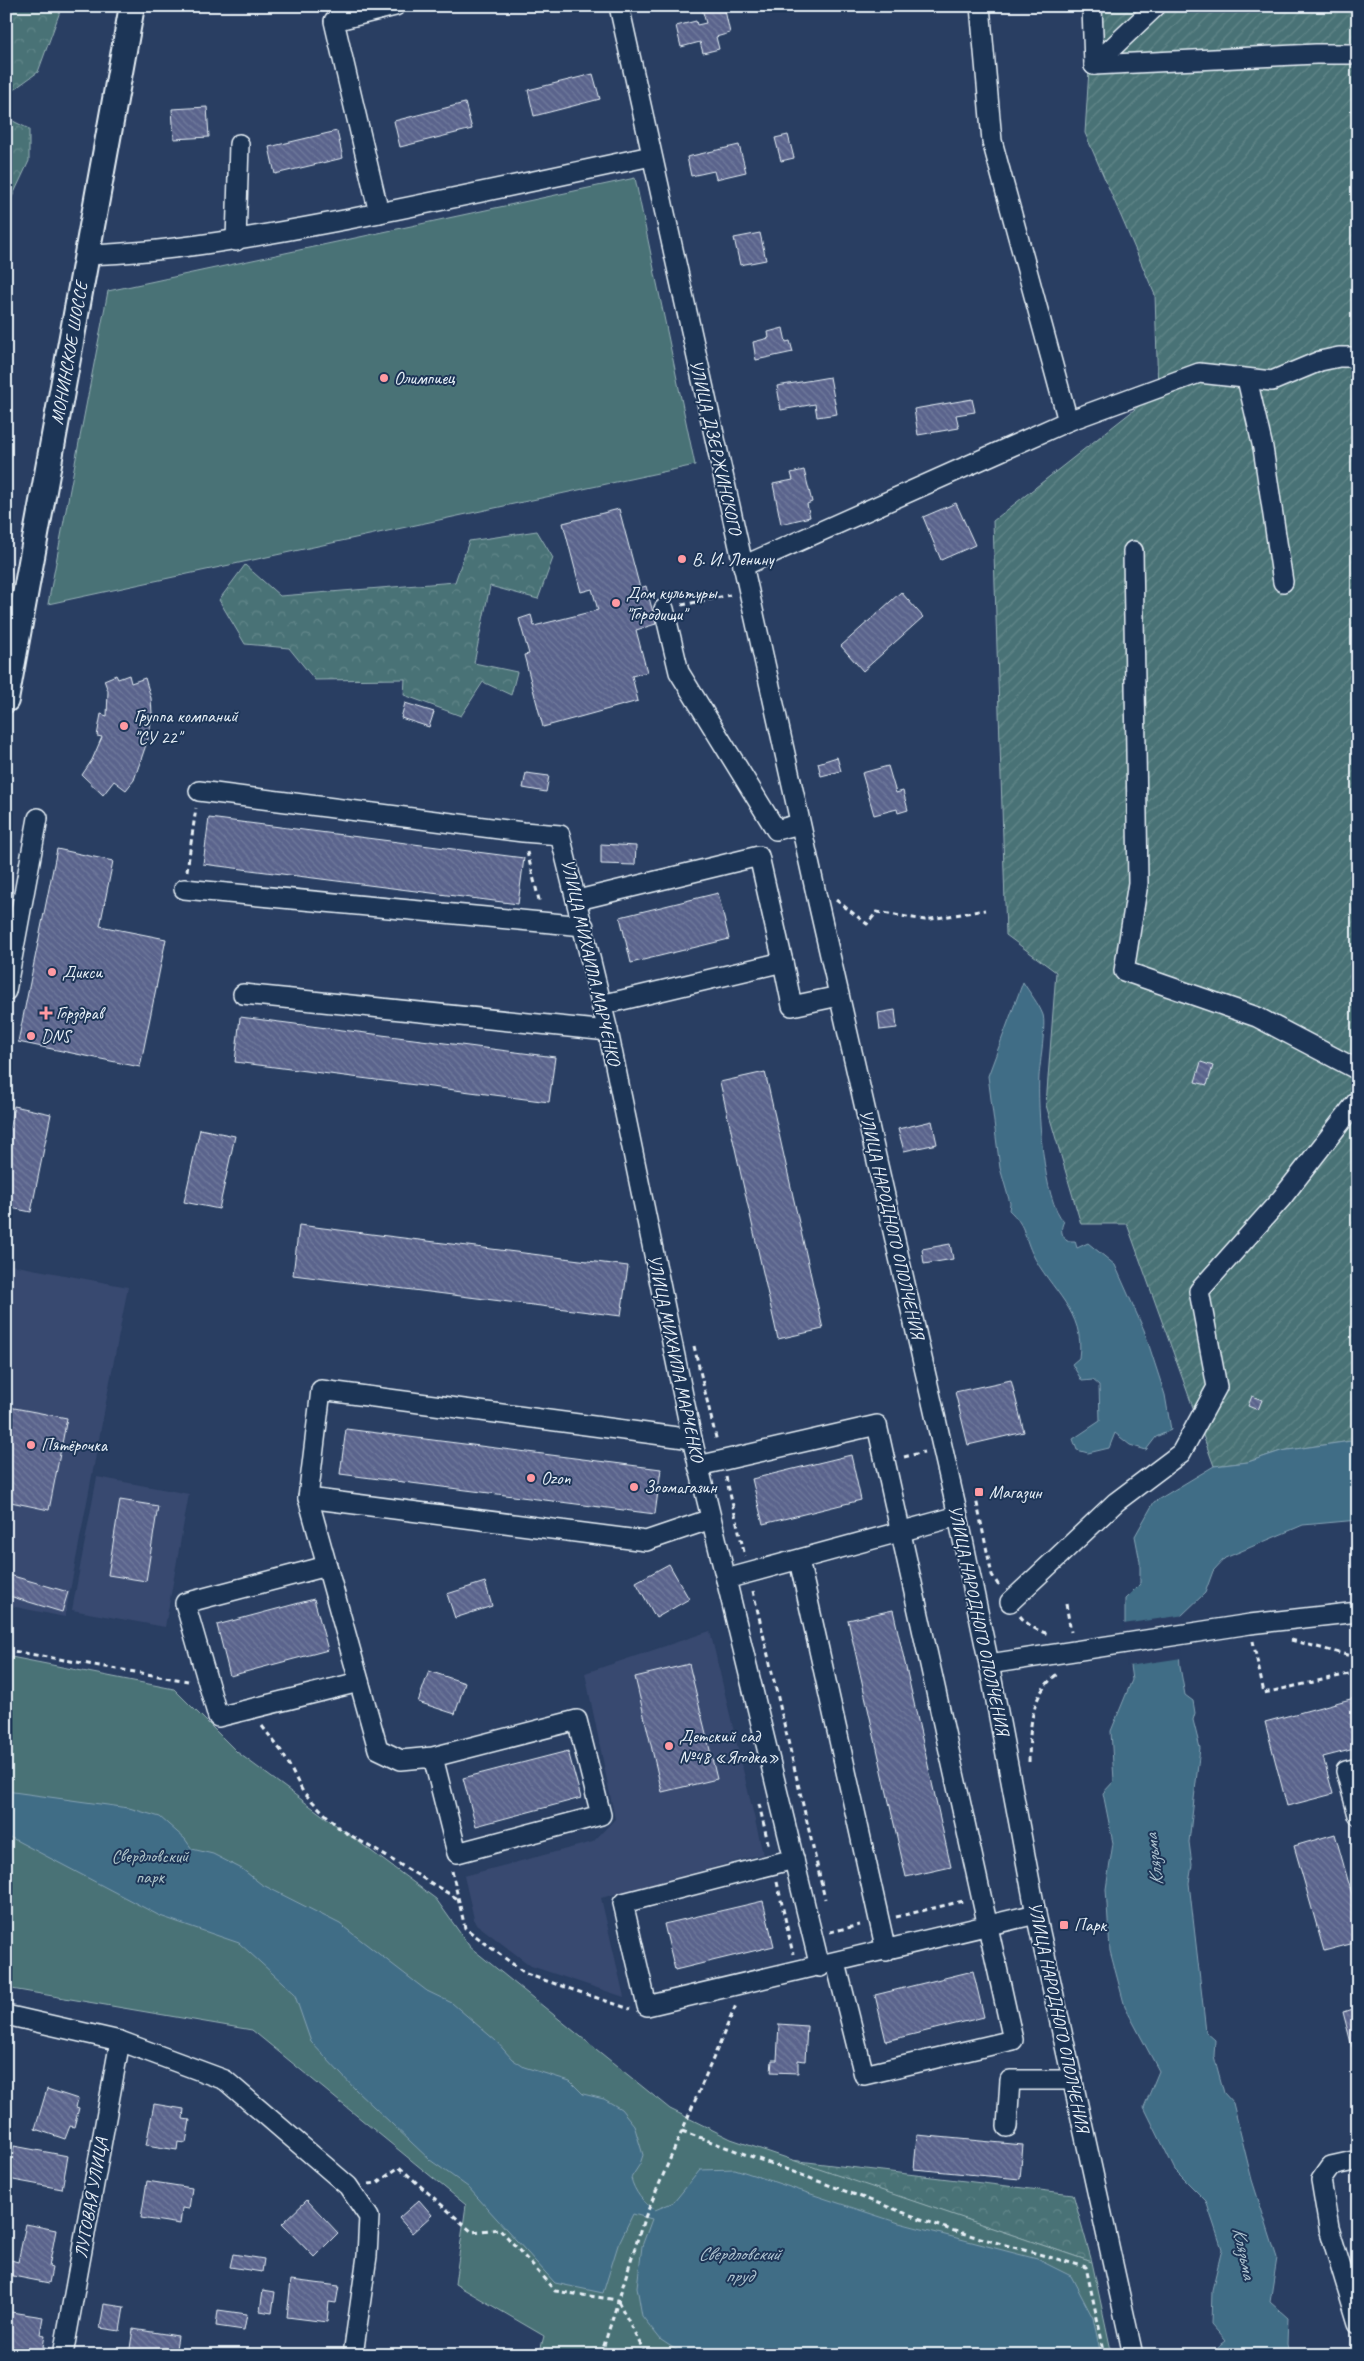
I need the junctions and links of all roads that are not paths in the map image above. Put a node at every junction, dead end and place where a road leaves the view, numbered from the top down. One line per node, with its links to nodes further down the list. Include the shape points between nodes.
1 (132, 6): 13 (main road, МОНИНСКОЕ ШОССЕ)
2 (395, 6): 11 (street, via 334,21)
3 (618, 6): 10 (street, УЛИЦА ДЗЕРЖИНСКОГО)
4 (980, 6): 16 (street, via 992,141)
5 (1092, 6): 8 (street)
6 (1156, 6): 8 (street)
7 (1358, 54): 8 (street)
8 (1094, 66)
9 (239, 144): 12 (street)
10 (651, 156): 11 (street); 18 (street, УЛИЦА ДЗЕРЖИНСКОГО)
11 (379, 213): 12 (street)
12 (236, 241): 13 (street, via 146,253)
13 (87, 255): 21 (main road, МОНИНСКОЕ ШОССЕ)
14 (1358, 357): 15 (street, via 1320,361 1272,381)
15 (1247, 378): 16 (street, via 1199,373); 19 (street, via 1264,448)
16 (1068, 421): 18 (street)
17 (1133, 551): 35 (street, via 1138,883 1124,971 1257,1017)
18 (743, 566): 24 (street, УЛИЦА ДЗЕРЖИНСКОГО)
19 (1283, 582)
20 (664, 609): 24 (street, via 679,672 776,830)
21 (6, 700)
22 (199, 790): 27 (street, УЛИЦА МИХАИЛА МАРЧЕНКО, via 560,835)
23 (38, 818): 30 (street)
24 (800, 824): 26 (street, УЛИЦА ДЗЕРЖИНСКОГО)
25 (184, 889): 28 (street)
26 (822, 891): 32 (street, УЛИЦА НАРОДНОГО ОПОЛЧЕНИЯ)
27 (578, 900): 28 (street, УЛИЦА МИХАИЛА МАРЧЕНКО); 29 (street, via 759,856)
28 (584, 926): 33 (street, УЛИЦА МИХАИЛА МАРЧЕНКО)
29 (783, 962): 32 (street, via 792,1006); 33 (street)
30 (6, 991)
31 (243, 994): 34 (street)
32 (839, 996): 40 (street, УЛИЦА НАРОДНОГО ОПОЛЧЕНИЯ)
33 (601, 1005): 34 (street, УЛИЦА МИХАИЛА МАРЧЕНКО)
34 (608, 1031): 37 (street, УЛИЦА МИХАИЛА МАРЧЕНКО)
35 (1358, 1070)
36 (1358, 1100): 46 (street, via 1281,1199 1199,1291 1217,1387 1181,1453 1116,1502)
37 (692, 1439): 38 (street, УЛИЦА МИХАИЛА МАРЧЕНКО); 39 (street, via 321,1390)
38 (698, 1466): 41 (street, УЛИЦА МИХАИЛА МАРЧЕНКО); 42 (street, via 877,1425)
39 (308, 1498): 41 (street, via 646,1541); 44 (street)
40 (958, 1516): 42 (street); 48 (street, УЛИЦА НАРОДНОГО ОПОЛЧЕНИЯ)
41 (711, 1519): 45 (street, УЛИЦА МИХАИЛА МАРЧЕНКО)
42 (901, 1531): 43 (street); 55 (street)
43 (799, 1560): 45 (street); 56 (street)
44 (327, 1566): 49 (street); 49 (street, via 185,1603 218,1717)
45 (726, 1579): 53 (street, УЛИЦА МИХАИЛА МАРЧЕНКО)
46 (1010, 1602)
47 (1358, 1612): 48 (street, via 1256,1630 1072,1645)
48 (989, 1664): 54 (street, УЛИЦА НАРОДНОГО ОПОЛЧЕНИЯ)
49 (359, 1682): 50 (street, via 378,1749 401,1760)
50 (433, 1757): 50 (street, via 577,1720 601,1815 457,1853)
51 (1358, 1768): 52 (street, via 1346,1771)
52 (1358, 1815)
53 (794, 1859): 57 (street, УЛИЦА МИХАИЛА МАРЧЕНКО); 57 (street, via 623,1902 648,2006)
54 (1036, 1914): 55 (street); 60 (street, УЛИЦА НАРОДНОГО ОПОЛЧЕНИЯ)
55 (988, 1926): 56 (street); 57 (street, УЛИЦА МИХАИЛА МАРЧЕНКО, via 1013,2040 864,2075)
56 (886, 1951): 57 (street)
57 (828, 1965)
58 (6, 2016): 59 (street)
59 (120, 2041): 64 (street, ЛУГОВАЯ УЛИЦА); 65 (street, via 225,2080 348,2186 369,2218)
60 (1073, 2080): 61 (street, via 1010,2080); 66 (street, УЛИЦА НАРОДНОГО ОПОЛЧЕНИЯ)
61 (1007, 2127)
62 (1358, 2160): 63 (street, via 1331,2166 1321,2180 1329,2228)
63 (1358, 2323)
64 (63, 2355)
65 (353, 2355)
66 (1133, 2355)

